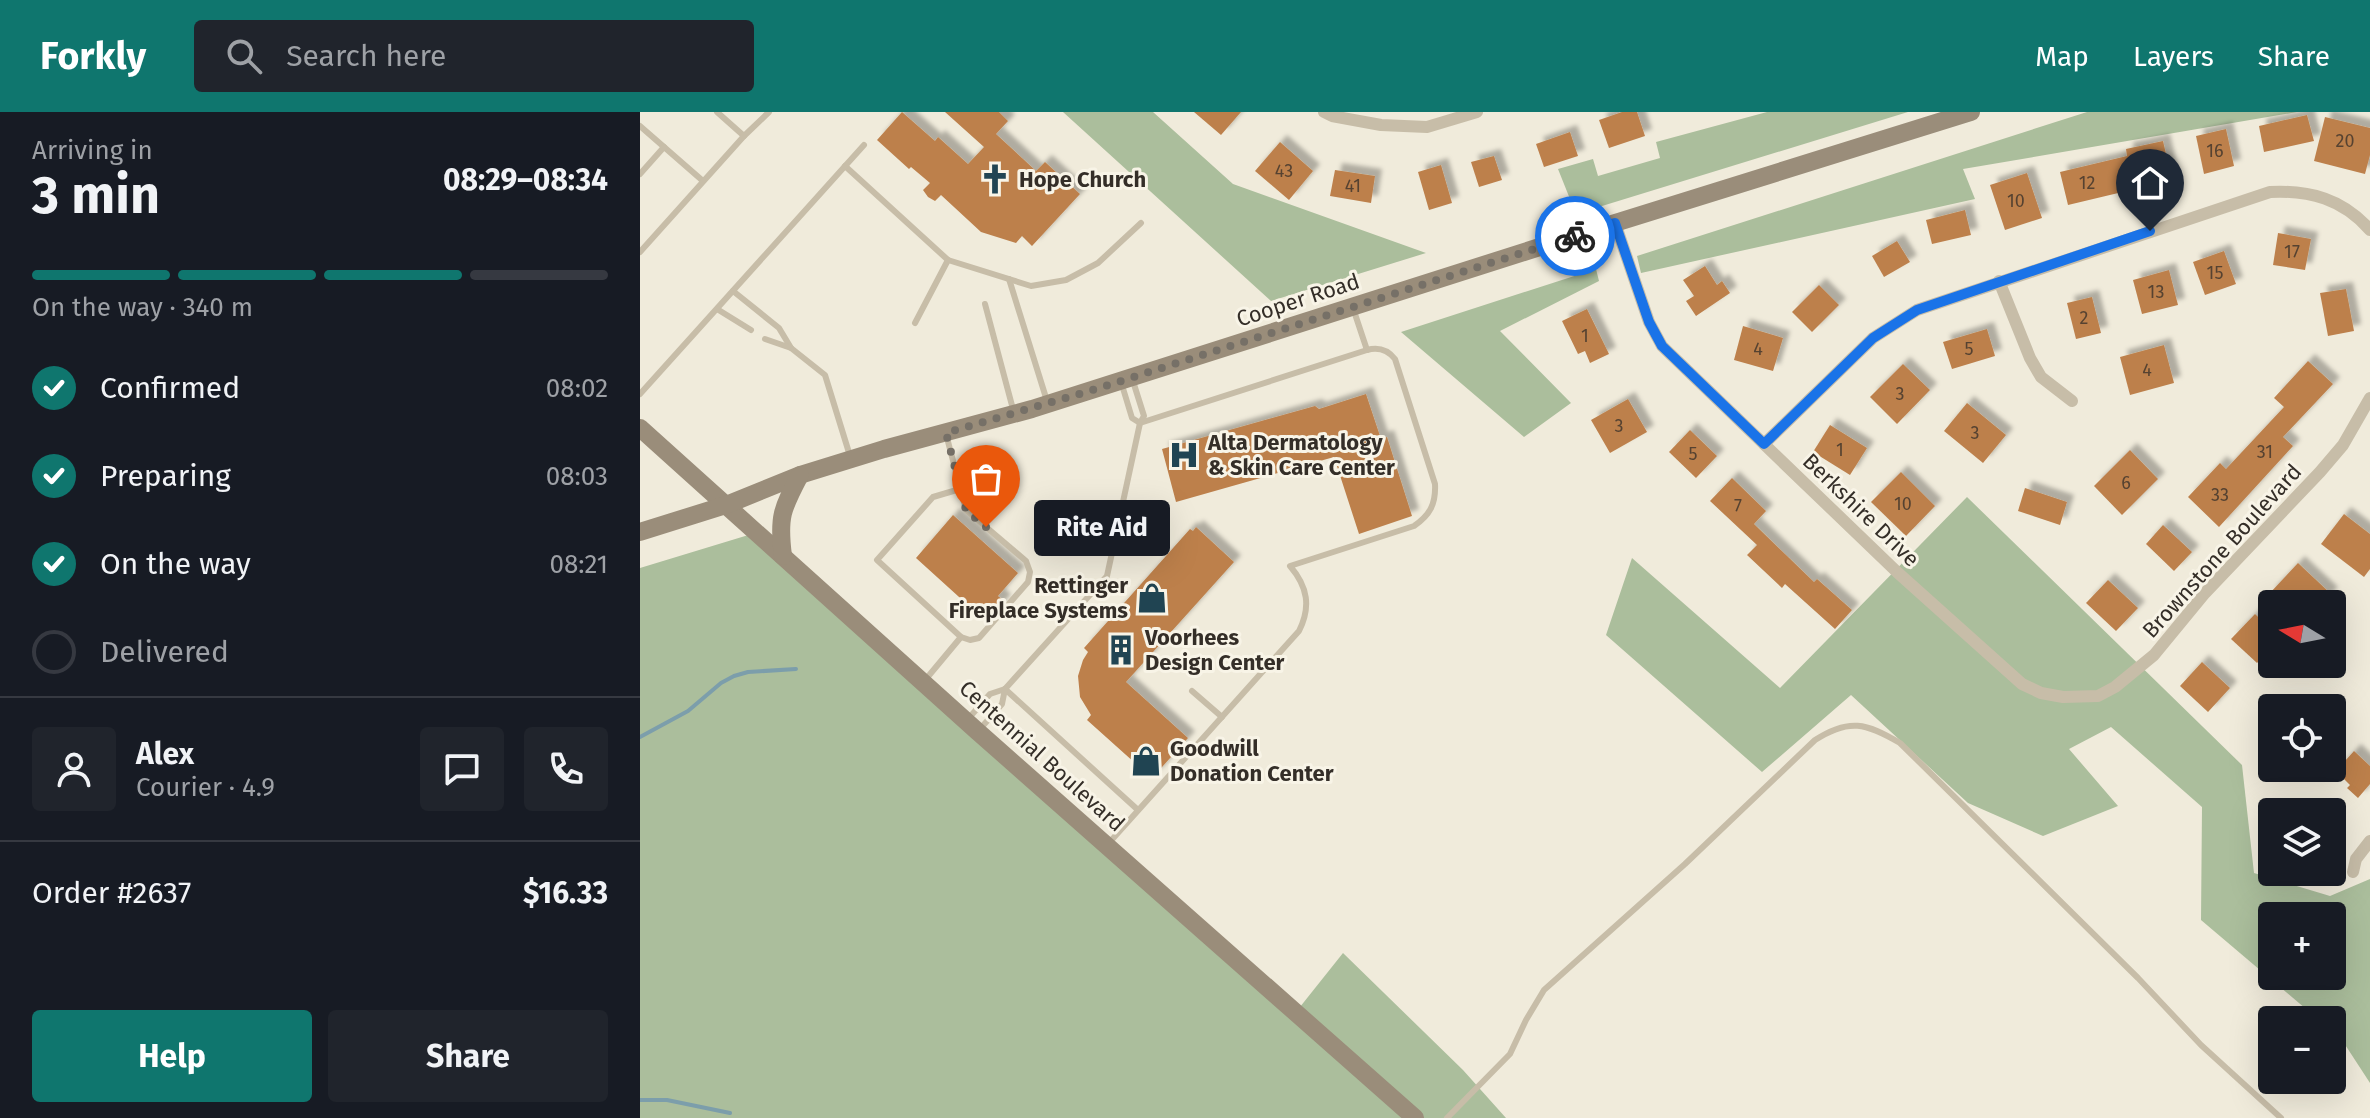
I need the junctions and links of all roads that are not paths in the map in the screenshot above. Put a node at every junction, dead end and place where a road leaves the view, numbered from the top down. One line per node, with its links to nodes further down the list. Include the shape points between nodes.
1 (717, 112): 7 (lane)
2 (769, 112): 7 (lane)
3 (1324, 112): 4 (street, via 1381,125 1427,127)
4 (1477, 112)
5 (1971, 112): 14 (street, Cooper Road)
6 (640, 126): 9 (lane)
7 (744, 136): 12 (lane)
8 (864, 145): 10 (lane)
9 (664, 147): 11 (lane); 12 (lane)
10 (845, 166): 17 (lane); 20 (lane)
11 (640, 174)
12 (703, 181): 16 (lane)
13 (1141, 223): 18 (lane, via 1098,263 1066,280 1031,286)
14 (1615, 223): 22 (street, Cooper Road); 38 (street, Berkshire Drive, via 1662,346)
15 (2370, 230): 19 (street, via 2316,195 2270,192)
16 (640, 252)
17 (948, 260): 18 (lane); 24 (lane)
18 (1009, 279): 33 (lane)
19 (1999, 281): 32 (street, via 2041,377); 38 (street, via 1917,310 1873,338)
20 (733, 291): 23 (lane); 27 (lane, via 779,328)
21 (985, 304): 34 (lane)
22 (1353, 307): 28 (lane); 29 (street, Cooper Road)
23 (717, 309): 25 (lane); 30 (lane)
24 (915, 323)
25 (751, 330)
26 (765, 339): 27 (lane)
27 (791, 348): 39 (lane, via 825,375)
28 (1367, 350): 35 (lane); 50 (lane, via 1386,350 1395,359 1435,484 1432,509 1414,526 1290,566 1306,590 1305,618)
29 (1126, 379): 33 (street, Cooper Road); 35 (lane, via 1132,418); 35 (lane, via 1144,416)
30 (640, 394)
31 (2370, 398): 49 (street, Brownstone Boulevard, via 2343,445 2154,655 2098,696)
32 (2072, 401)
33 (1048, 404): 34 (street, Cooper Road)
34 (1014, 414): 37 (street, Cooper Road)
35 (1140, 423): 47 (lane, via 1107,576)
36 (640, 428): 42 (street, Centennial Boulevard)
37 (946, 433): 39 (street, Cooper Road); 41 (lane)
38 (1764, 444): 49 (street, Berkshire Drive, via 2022,684 2041,693)
39 (851, 460): 40 (street, Cooper Road)
40 (800, 475): 42 (street, Cooper Road); 44 (street, via 783,507)
41 (960, 489): 45 (lane, via 966,510 1026,561 1030,572 1028,582 979,638); 45 (lane, via 933,497 877,560)
42 (726, 505): 43 (street, Cooper Road); 44 (street, Centennial Boulevard)
43 (640, 532)
44 (783, 556): 46 (street, Centennial Boulevard)
45 (961, 637): 46 (lane)
46 (923, 682): 51 (street, Centennial Boulevard)
47 (1005, 689): 51 (lane, via 990,694); 51 (lane, via 1002,704); 52 (lane)
48 (1192, 691): 50 (lane)
49 (2076, 696)
50 (1222, 717): 52 (lane)
51 (971, 726): 54 (street, Centennial Boulevard)
52 (1138, 810): 54 (lane)
53 (2370, 841): 55 (street)
54 (1106, 846): 56 (street, Centennial Boulevard)
55 (2353, 872)
56 (1415, 1118)
57 (1447, 1118): 58 (lane, via 1510,1054 1544,990 1815,740 1845,725 1880,731 1900,743 2201,1045)
58 (2281, 1118)

